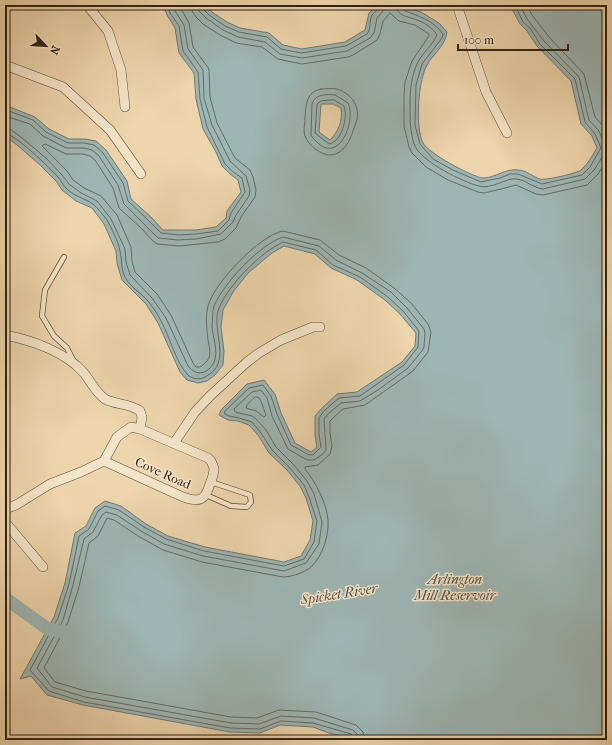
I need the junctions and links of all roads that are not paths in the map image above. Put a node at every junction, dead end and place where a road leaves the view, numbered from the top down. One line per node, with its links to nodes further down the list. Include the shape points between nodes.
1 (87, 5): 4 (street, via 108,31 121,70)
2 (457, 5): 5 (street, via 486,92)
3 (5, 65): 6 (street, via 63,87 110,130)
4 (125, 107)
5 (506, 133)
6 (141, 174)
7 (64, 258): 10 (lane, via 45,290 42,316 54,336 67,348)
8 (317, 327): 12 (street, via 281,340 258,353 195,412)
9 (5, 335): 10 (street, via 38,344)
10 (77, 367): 11 (street, via 105,399 140,411)
11 (140, 429): 12 (street, Cove Road); 13 (street, via 131,427 119,435)
12 (174, 443): 14 (street, Cove Road, via 211,461 214,468)
13 (104, 461): 15 (street, Cove Road, via 184,497 196,500); 16 (street, via 50,484)
14 (211, 482): 15 (street, Cove Road); 15 (lane, via 250,495 251,502 247,507 240,508)
15 (206, 495)
16 (5, 509)
17 (5, 522): 18 (street)
18 (43, 566)

